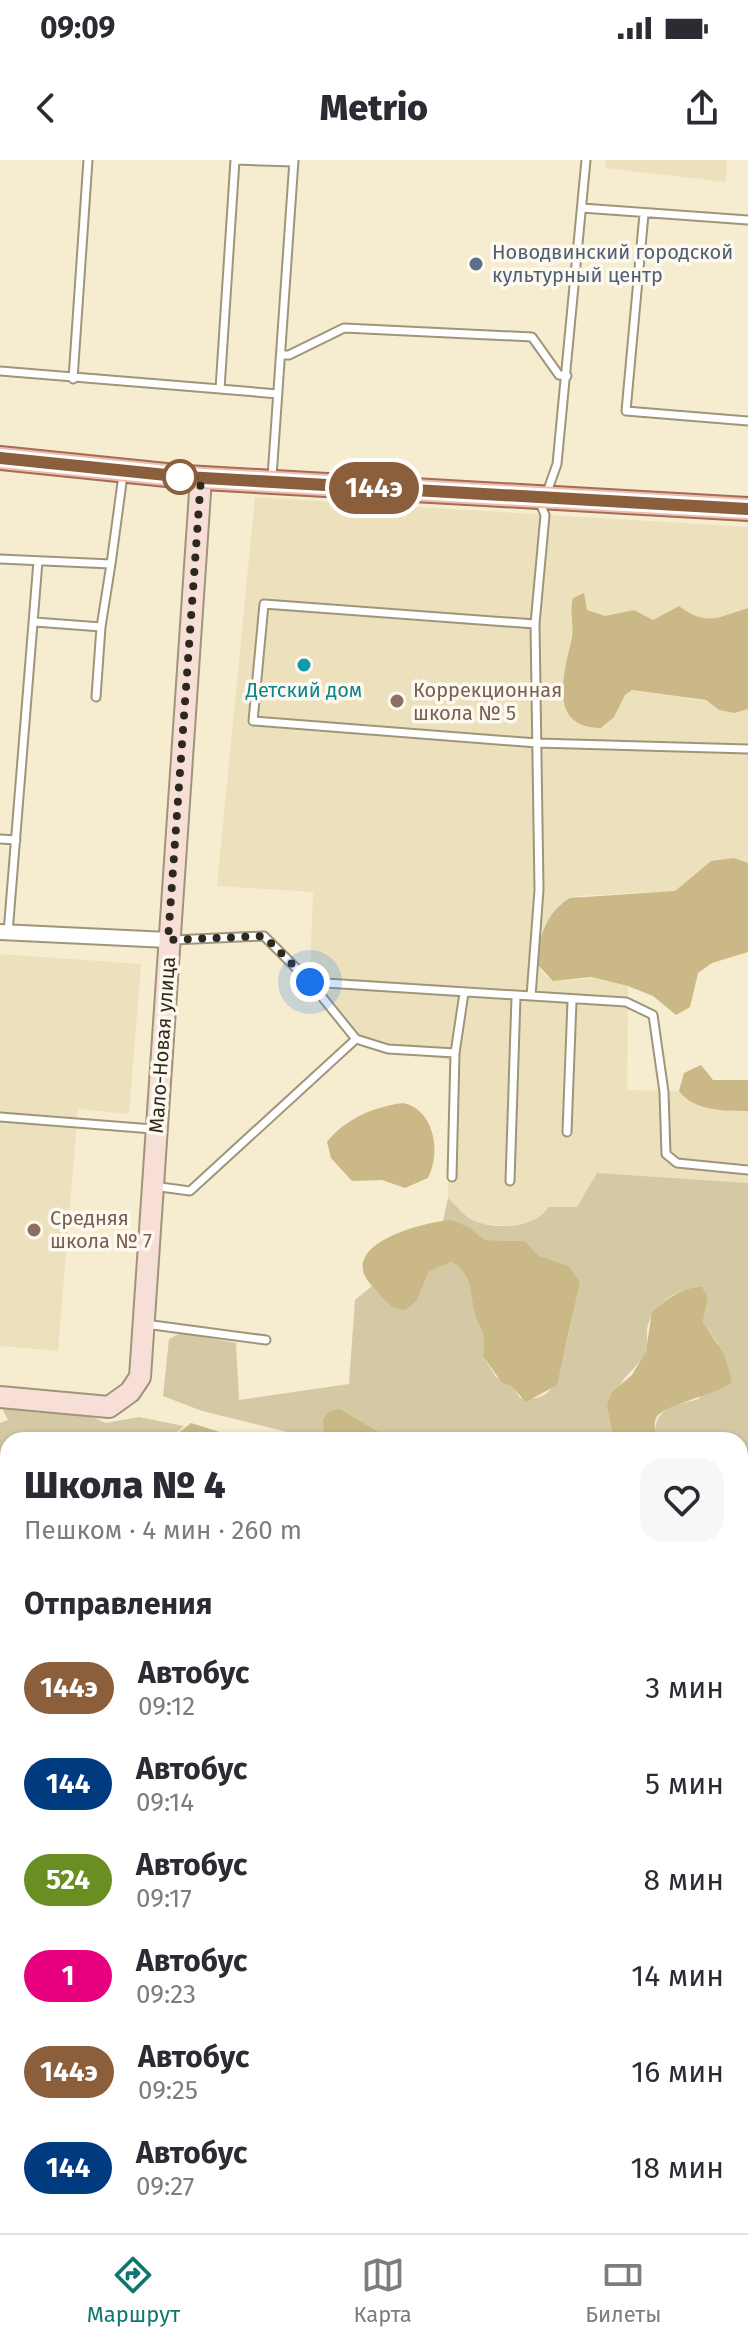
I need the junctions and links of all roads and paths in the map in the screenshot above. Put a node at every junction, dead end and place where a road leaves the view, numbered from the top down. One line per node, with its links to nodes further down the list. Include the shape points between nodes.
1 (88, 160): 11 (lane)
2 (235, 160): 4 (lane); 12 (lane)
3 (586, 160): 5 (lane)
4 (294, 161): 8 (lane)
5 (582, 208): 6 (lane); 10 (lane)
6 (644, 214): 7 (lane); 14 (lane, via 626,411)
7 (748, 220)
8 (281, 355): 10 (lane, via 344,328 532,337 559,375); 13 (lane)
9 (0, 371): 11 (lane)
10 (567, 376): 19 (lane, via 557,464)
11 (73, 379): 12 (lane)
12 (220, 389): 13 (lane)
13 (278, 394): 18 (lane)
14 (748, 421)
15 (0, 458): 16 (main road)
16 (124, 471): 17 (main road); 23 (lane)
17 (201, 478): 18 (main road); 33 (street, Мало-Новая улица)
18 (272, 482): 19 (main road)
19 (541, 497): 20 (main road); 25 (lane, via 545,515)
20 (748, 509)
21 (0, 559): 22 (lane)
22 (38, 561): 23 (lane); 24 (lane)
23 (111, 564): 26 (lane)
24 (35, 622): 26 (lane); 31 (lane)
25 (535, 624): 28 (lane); 28 (lane, via 264,604 253,721)
26 (101, 627): 27 (lane)
27 (96, 697)
28 (537, 743): 29 (lane); 36 (lane, via 539,890)
29 (748, 749)
30 (0, 839): 31 (lane)
31 (16, 840): 32 (lane)
32 (4, 932): 33 (street)
33 (168, 940): 34 (lane, via 264,936); 42 (street, Мало-Новая улица)
34 (310, 982): 35 (lane); 39 (lane)
35 (464, 993): 37 (lane); 40 (lane)
36 (531, 996): 37 (lane); 38 (lane)
37 (516, 997): 46 (lane)
38 (572, 1001): 43 (lane); 44 (lane, via 626,1002 653,1015 666,1154 677,1163)
39 (356, 1039): 40 (lane, via 388,1049); 47 (lane, via 190,1191)
40 (455, 1053): 45 (lane)
41 (0, 1117): 42 (lane)
42 (157, 1129): 47 (street, Мало-Новая улица)
43 (567, 1132)
44 (748, 1170)
45 (452, 1177)
46 (510, 1181)
47 (151, 1186): 48 (street, Мало-Новая улица)
48 (143, 1324): 49 (lane); 50 (street, Мало-Новая улица, via 140,1377 109,1407)
49 (266, 1340)
50 (0, 1397)

